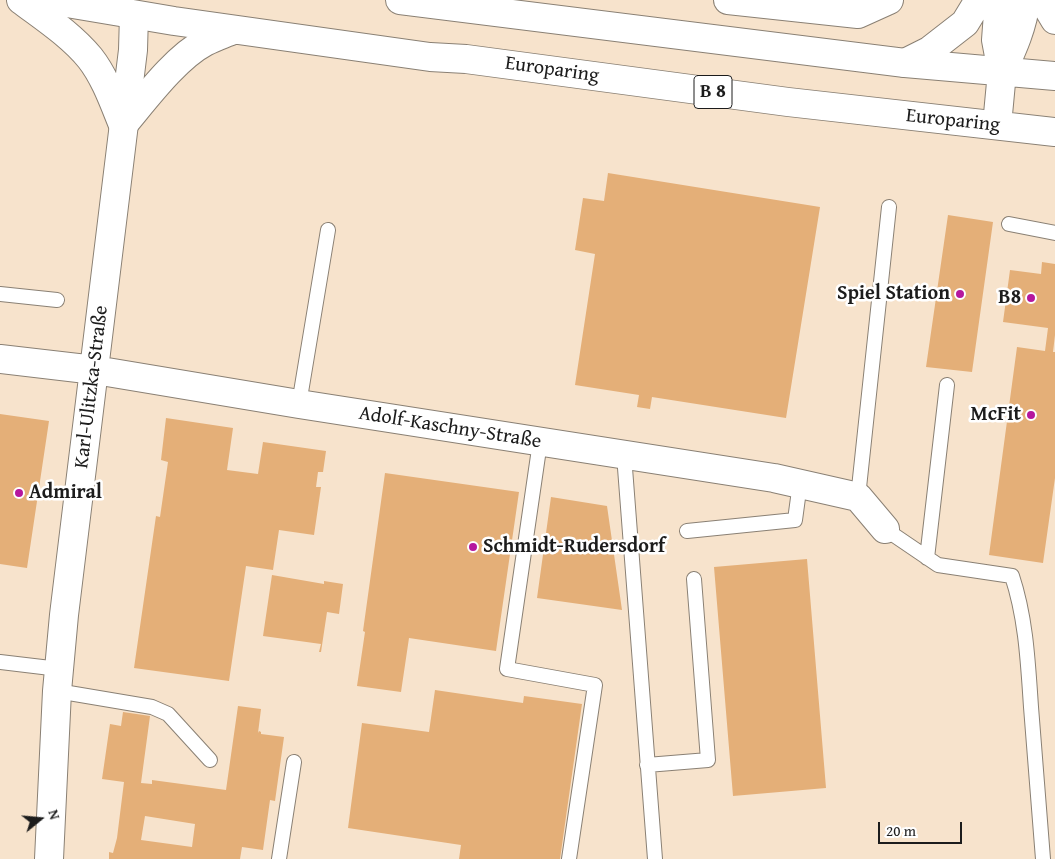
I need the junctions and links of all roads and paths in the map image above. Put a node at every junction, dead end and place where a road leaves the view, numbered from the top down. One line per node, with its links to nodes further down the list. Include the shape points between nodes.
1 (21, 0): 16 (main road, via 74,41 90,58)
2 (49, 0): 10 (main road, Europaring / B 8)
3 (400, 0): 13 (main road)
4 (728, 0): 5 (main road, via 858,14)
5 (889, 0)
6 (979, 0): 13 (main road, via 965,23 928,51)
7 (999, 0): 14 (main road, via 996,40)
8 (1026, 0): 14 (main road, via 1017,40)
9 (1043, 0): 11 (main road)
10 (135, 8): 12 (main road, Europaring / B 8); 16 (main road, Karl-Ulitzka-Straße)
11 (1055, 20)
12 (233, 30): 16 (main road, via 190,52); 17 (main road, Europaring / B 8, via 909,117)
13 (905, 62): 14 (main road)
14 (1002, 72): 15 (main road); 17 (main road)
15 (1055, 76)
16 (123, 125): 26 (main road, Karl-Ulitzka-Straße)
17 (997, 125): 18 (main road, Europaring / B 8)
18 (1055, 132)
19 (889, 207): 32 (lane)
20 (1009, 224): 22 (lane)
21 (328, 230): 28 (lane)
22 (1055, 233)
23 (0, 294): 24 (lane)
24 (57, 300)
25 (0, 359): 26 (main road, Adolf-Kaschny-Straße)
26 (95, 370): 28 (main road, Adolf-Kaschny-Straße); 38 (main road, Karl-Ulitzka-Straße)
27 (947, 385): 35 (lane)
28 (299, 404): 29 (main road, Adolf-Kaschny-Straße)
29 (540, 442): 30 (main road, Adolf-Kaschny-Straße); 44 (lane, via 507,669 595,685)
30 (624, 455): 31 (main road, Adolf-Kaschny-Straße); 41 (lane)
31 (800, 483): 32 (main road, Adolf-Kaschny-Straße); 34 (lane, via 795,520)
32 (858, 497): 33 (main road)
33 (884, 529): 35 (lane)
34 (687, 531)
35 (927, 558): 46 (lane, via 938,565 1012,576 1022,613)
36 (694, 579): 41 (lane, via 708,760)
37 (0, 662): 38 (lane)
38 (58, 680): 39 (lane, via 152,706 168,714); 42 (main road, Karl-Ulitzka-Straße)
39 (210, 760)
40 (294, 762): 43 (lane)
41 (647, 766): 45 (lane)
42 (49, 859)
43 (279, 859)
44 (569, 859)
45 (655, 859)
46 (1043, 859)

